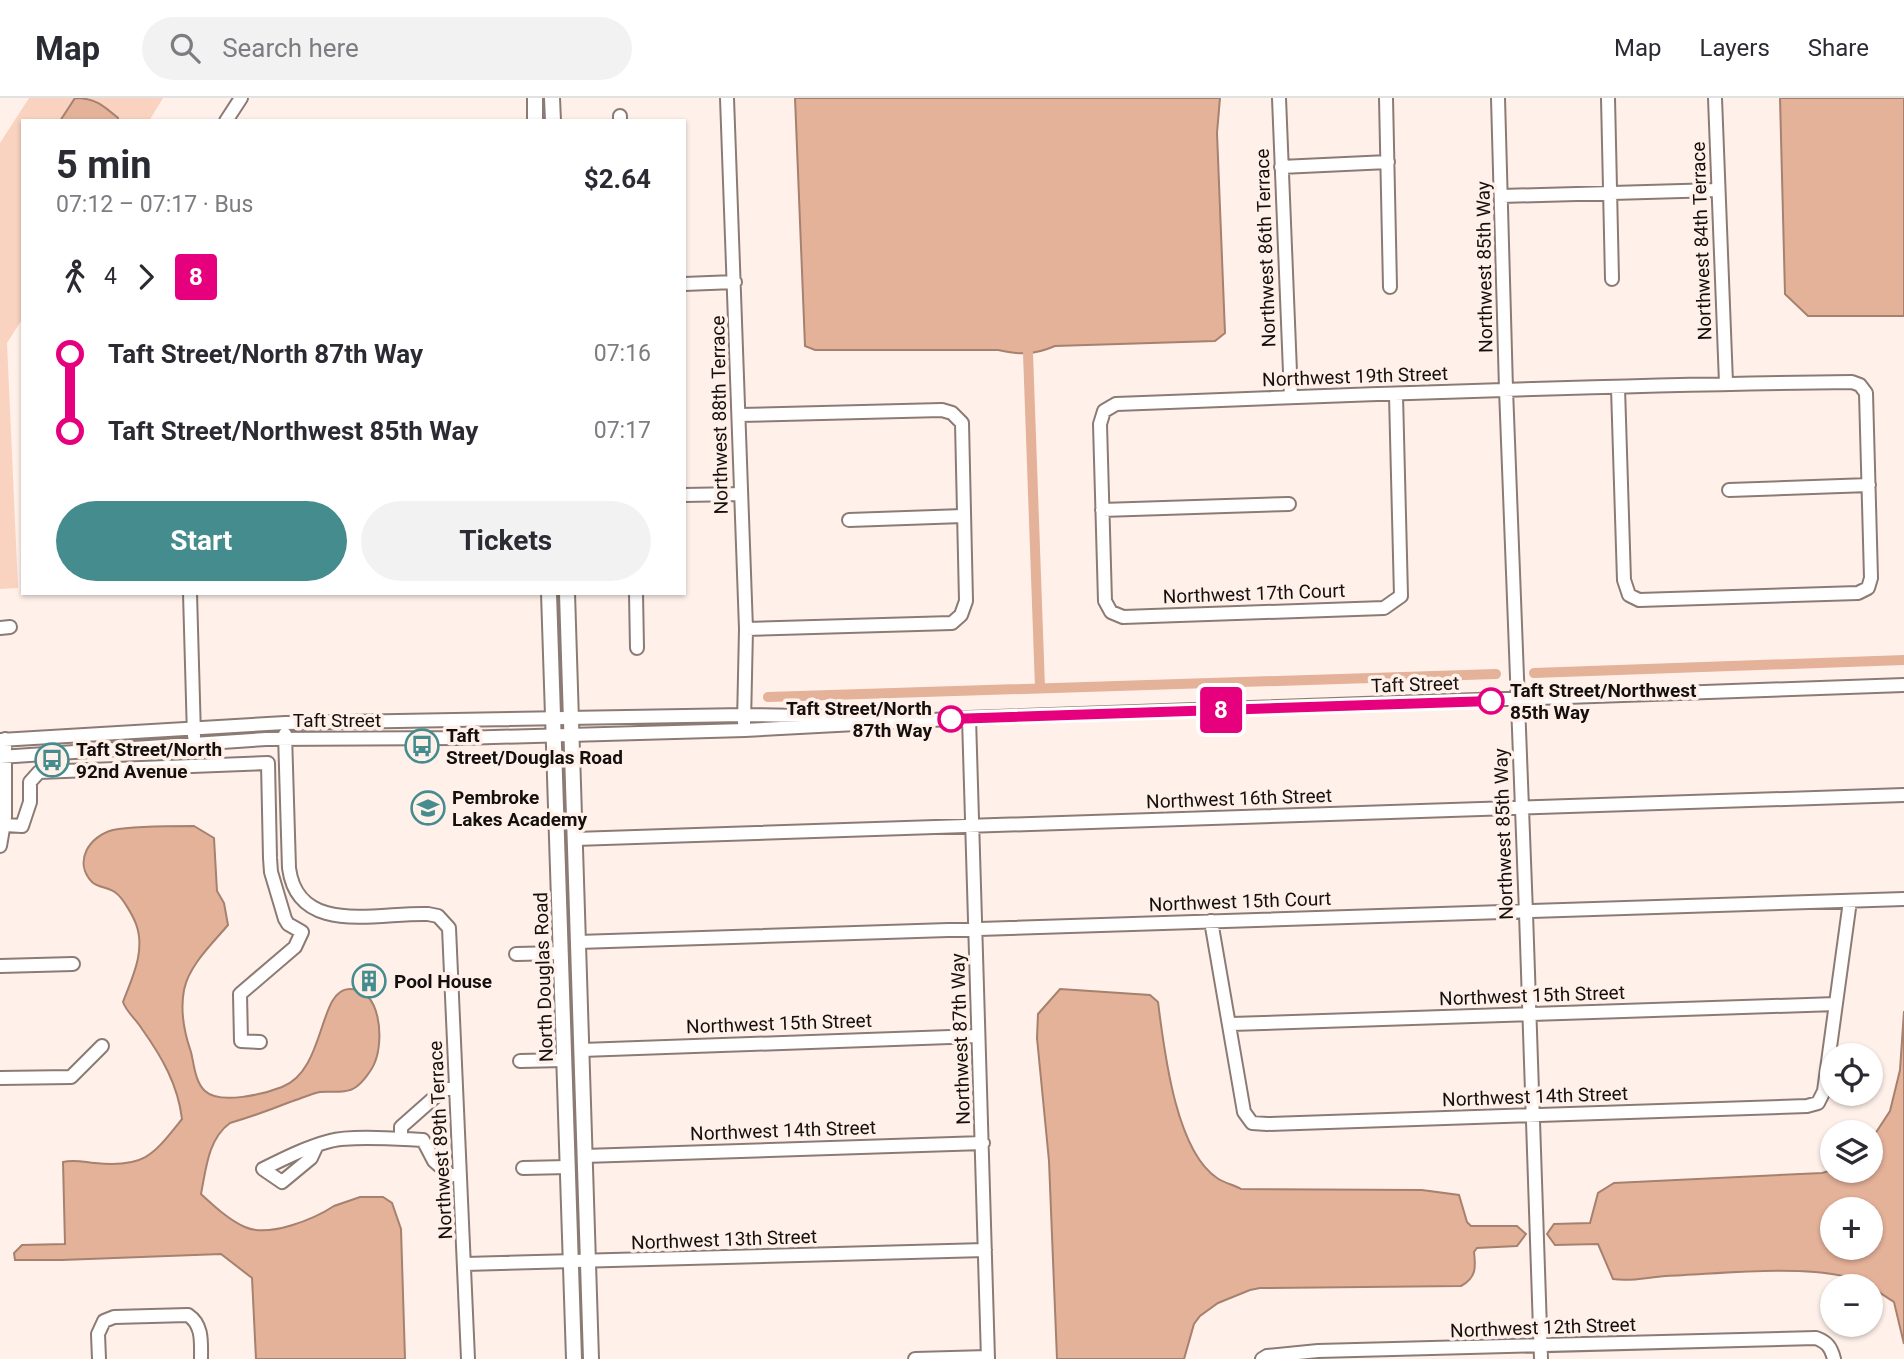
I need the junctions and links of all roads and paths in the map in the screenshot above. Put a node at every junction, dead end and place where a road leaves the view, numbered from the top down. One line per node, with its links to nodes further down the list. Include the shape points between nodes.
1 (241, 98): 10 (street)
2 (535, 98): 11 (main road)
3 (552, 98): 12 (main road)
4 (727, 98): 19 (street, Northwest 88th Terrace)
5 (1279, 98): 14 (street, Northwest 86th Terrace)
6 (1386, 98): 13 (street)
7 (1498, 98): 17 (street, Northwest 85th Way)
8 (1608, 98): 16 (street)
9 (1716, 98): 15 (street, Northwest 84th Terrace)
10 (227, 119)
11 (535, 119)
12 (553, 119)
13 (1388, 162): 14 (street); 21 (street)
14 (1282, 167): 26 (street, Northwest 86th Terrace)
15 (1717, 190): 16 (street); 22 (street, Northwest 84th Terrace)
16 (1611, 194): 17 (street); 18 (street)
17 (1502, 196): 24 (street, Northwest 85th Way)
18 (1612, 279)
19 (735, 282): 20 (street); 27 (street, Northwest 88th Terrace)
20 (686, 284)
21 (1390, 286)
22 (1726, 383): 23 (street, Northwest 19th Street); 28 (street, Northwest 19th Street, via 1860,385 1866,393)
23 (1618, 388): 24 (street, Northwest 19th Street); 28 (street, via 1624,580 1629,595 1639,600 1858,593 1868,588)
24 (1506, 389): 25 (street, Northwest 19th Street); 43 (street, Northwest 85th Way)
25 (1396, 395): 26 (street, Northwest 19th Street); 33 (street, Northwest 17th Court, via 1401,596 1384,608 1123,617 1111,612 1105,601)
26 (1291, 397): 33 (street, Northwest 19th Street, via 1116,404 1104,411 1100,424)
27 (739, 415): 30 (street, Northwest 88th Terrace); 34 (street, via 953,413 961,423)
28 (1869, 485): 29 (street)
29 (1729, 490)
30 (739, 494): 31 (street); 40 (street, Northwest 88th Terrace)
31 (686, 495)
32 (1289, 505): 33 (street)
33 (1102, 510)
34 (963, 516): 35 (street); 40 (street, via 966,601 952,623)
35 (849, 520)
36 (190, 595): 49 (street)
37 (549, 595): 47 (main road, North Douglas Road)
38 (567, 595): 45 (main road, North Douglas Road)
39 (636, 595): 41 (street)
40 (746, 629): 44 (street, Northwest 88th Terrace)
41 (637, 648)
42 (1904, 685): 43 (street, Taft Street)
43 (1517, 700): 46 (street, Taft Street); 58 (street, Northwest 85th Way)
44 (744, 715): 45 (street, Taft Street); 46 (street, Taft Street); 50 (street, Northwest 88th Terrace)
45 (570, 718): 47 (street, Taft Street); 51 (main road, North Douglas Road)
46 (969, 718): 50 (street, Taft Street); 60 (street, Northwest 87th Way)
47 (553, 719): 48 (street, Taft Street); 52 (main road, North Douglas Road)
48 (285, 723): 49 (street, Taft Street); 54 (street)
49 (194, 728): 53 (street, Taft Street); 55 (street)
50 (745, 730): 51 (street, Taft Street)
51 (571, 734): 52 (street, Taft Street); 61 (main road, North Douglas Road)
52 (554, 735): 54 (street, Taft Street); 63 (main road, North Douglas Road)
53 (2, 739): 56 (street)
54 (285, 739): 55 (street, Taft Street); 66 (street, via 290,875 295,891)
55 (194, 744): 56 (street, Taft Street)
56 (3, 757): 59 (street)
57 (1904, 795): 58 (street, Northwest 16th Street)
58 (1521, 808): 60 (street, Northwest 16th Street); 67 (street, Northwest 85th Way)
59 (3, 819): 62 (street); 70 (street, via 22,826 30,802 30,782 39,772 268,763 271,872 288,924)
60 (971, 827): 61 (street, Northwest 16th Street); 69 (street, Northwest 87th Way)
61 (575, 839): 71 (main road, North Douglas Road)
62 (0, 846)
63 (558, 853): 71 (main road, via 566,865 568,904); 72 (main road, North Douglas Road)
64 (1904, 899): 65 (street, Northwest 15th Court)
65 (1850, 901): 67 (street, Northwest 15th Court); 76 (street)
66 (314, 910): 70 (street); 86 (street, Northwest 89th Terrace, via 338,916 428,914 445,921 451,936)
67 (1526, 913): 68 (street, Northwest 15th Court); 77 (street, Northwest 85th Way)
68 (1211, 921): 69 (street, Northwest 15th Court); 78 (street)
69 (977, 929): 71 (street, Northwest 15th Court); 79 (street, Northwest 87th Way)
70 (302, 932): 80 (street, via 295,947 240,994 241,1041)
71 (578, 935): 82 (main road, North Douglas Road)
72 (561, 953): 73 (street); 83 (main road, North Douglas Road)
73 (516, 954)
74 (74, 964): 75 (street)
75 (0, 966)
76 (1836, 1004): 77 (street, Northwest 15th Street); 87 (street, Northwest 14th Street, via 1824,1091 1818,1102)
77 (1529, 1015): 78 (street, Northwest 15th Street); 87 (street, Northwest 85th Way)
78 (1231, 1024): 87 (street, Northwest 14th Street, via 1244,1112 1252,1123)
79 (978, 1036): 82 (street, Northwest 15th Street); 89 (street, Northwest 87th Way)
80 (260, 1042)
81 (102, 1046): 85 (street, via 71,1077)
82 (582, 1050): 91 (main road, North Douglas Road)
83 (564, 1060): 84 (street); 92 (main road, North Douglas Road)
84 (520, 1061)
85 (0, 1079)
86 (456, 1089): 88 (street, via 444,1089 401,1127); 94 (street, Northwest 89th Terrace)
87 (1532, 1115): 99 (street, Northwest 85th Way)
88 (401, 1138): 90 (street, via 332,1140); 94 (street, via 424,1140 435,1161 450,1175)
89 (983, 1143): 91 (street, Northwest 14th Street); 95 (street, Northwest 87th Way)
90 (317, 1145)
91 (584, 1156): 96 (main road, North Douglas Road)
92 (568, 1167): 93 (street); 97 (main road, North Douglas Road)
93 (523, 1168)
94 (459, 1175): 98 (street, Northwest 89th Terrace)
95 (985, 1250): 96 (street, Northwest 13th Street); 100 (street, Northwest 87th Way)
96 (587, 1262): 97 (street, Northwest 13th Street); 105 (main road, North Douglas Road)
97 (570, 1263): 98 (street, Northwest 13th Street); 104 (main road, North Douglas Road)
98 (465, 1264): 103 (street, Northwest 89th Terrace)
99 (1540, 1353): 107 (street, Northwest 12th Street, via 1318,1351); 108 (street, Northwest 12th Street, via 1816,1338 1825,1341)
100 (988, 1358): 106 (street)
101 (99, 1359): 102 (street, via 98,1334 104,1321 188,1315 201,1332)
102 (201, 1359)
103 (468, 1359)
104 (574, 1359)
105 (591, 1359)
106 (915, 1359)
107 (1262, 1359)
108 (1834, 1359)

